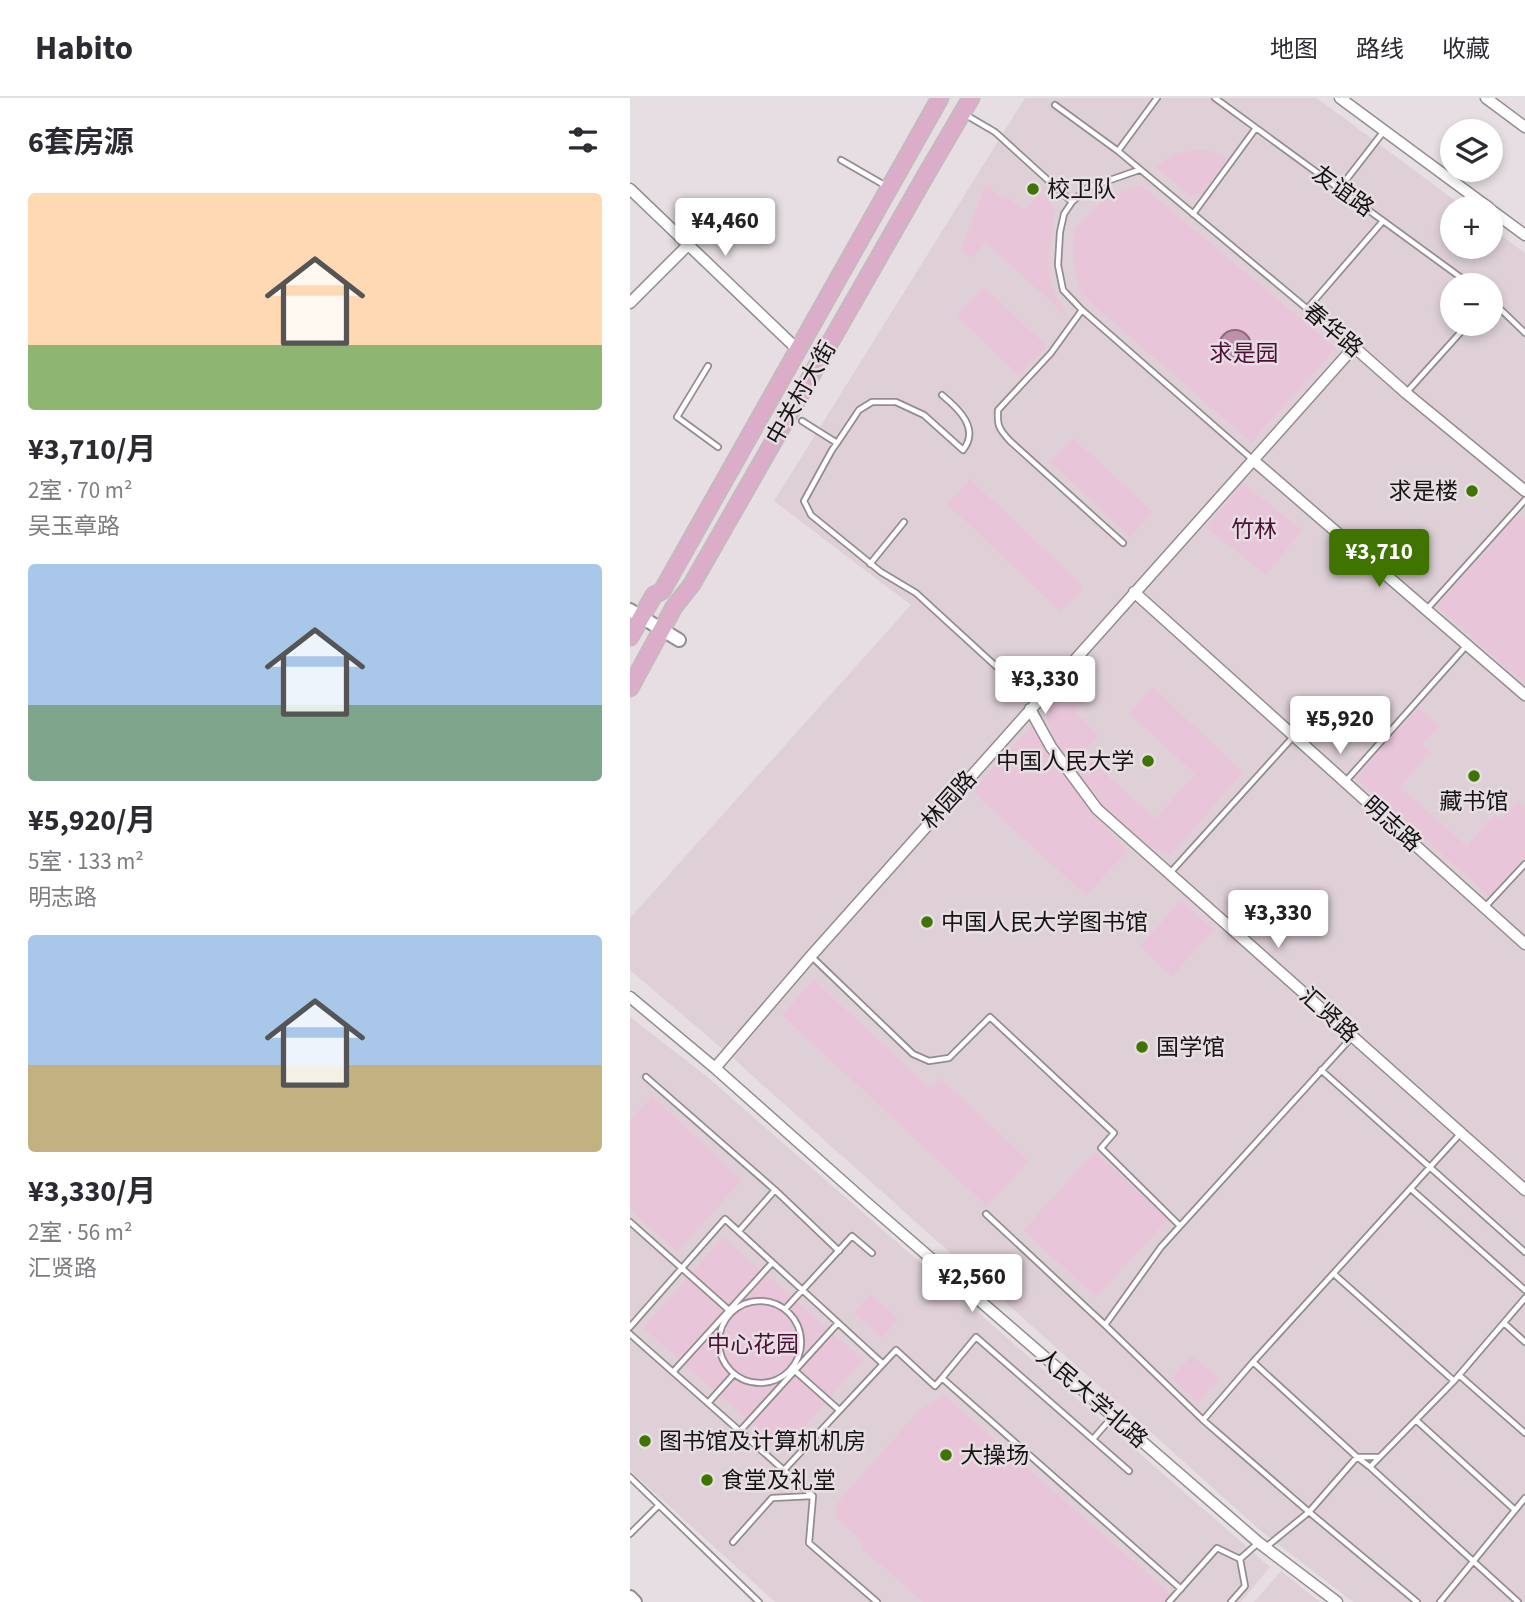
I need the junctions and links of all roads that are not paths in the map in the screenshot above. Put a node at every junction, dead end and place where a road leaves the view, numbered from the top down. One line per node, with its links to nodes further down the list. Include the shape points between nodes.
1 (971, 98): 8 (main road, 中关村大街)
2 (1157, 98): 12 (lane)
3 (1215, 98): 10 (lane, 友谊路)
4 (1340, 98): 11 (street)
5 (1486, 98): 9 (street)
6 (933, 101): 15 (main road, 中关村大街)
7 (1055, 105): 12 (lane, 春华路)
8 (962, 113): 19 (lane, via 995,132); 49 (main road, 中关村大街)
9 (1525, 127)
10 (1256, 128): 17 (lane, 友谊路); 20 (lane)
11 (1384, 131): 17 (lane); 18 (street)
12 (1118, 151): 14 (lane, 春华路)
13 (841, 160): 15 (lane)
14 (1139, 170): 19 (lane, via 1087,188); 20 (lane, 春华路)
15 (890, 188): 33 (main road, 中关村大街)
16 (630, 189): 24 (street)
17 (1339, 189): 22 (lane, 友谊路)
18 (1472, 196)
19 (1072, 202): 28 (lane, via 1060,232 1058,265 1063,290)
20 (1194, 215): 27 (lane, 春华路)
21 (1503, 219): 23 (street)
22 (1383, 221): 25 (lane, 友谊路); 27 (lane)
23 (1525, 235)
24 (688, 245): 26 (street); 33 (street)
25 (1454, 273)
26 (630, 303)
27 (1307, 309): 32 (lane, 春华路)
28 (1082, 310): 40 (lane); 44 (lane, via 1052,353 998,411 998,421 1010,441)
29 (1503, 312): 30 (lane)
30 (1525, 333)
31 (1457, 336): 35 (lane)
32 (1354, 347): 35 (street, 春华路); 40 (street, 林园路)
33 (798, 350): 48 (main road, 中关村大街, via 662,591)
34 (708, 366): 39 (lane, via 677,417)
35 (1406, 393): 41 (street, 春华路)
36 (942, 395): 38 (lane, via 968,425 970,434 963,450 924,415 897,402 872,402 859,410)
37 (802, 421): 38 (lane)
38 (837, 443): 45 (lane, via 804,501 811,515)
39 (718, 446)
40 (1253, 460): 46 (street, 林园路); 47 (street)
41 (1525, 491)
42 (1525, 500): 47 (lane)
43 (904, 522): 45 (lane)
44 (1123, 543)
45 (870, 564): 55 (lane, via 916,593)
46 (1134, 592): 55 (street, 林园路); 56 (street, 明志路)
47 (1426, 610): 52 (street)
48 (633, 614): 49 (street); 50 (main road, 中关村大街)
49 (662, 630): 51 (street); 53 (main road, 中关村大街)
50 (630, 637)
51 (679, 640)
52 (1468, 645): 54 (street); 57 (lane)
53 (630, 688)
54 (1525, 695)
55 (1033, 706): 59 (street, 汇贤路, via 1051,747 1097,809); 62 (street, 林园路)
56 (1294, 735): 57 (street, 明志路); 59 (lane)
57 (1345, 782): 60 (street, 明志路)
58 (1525, 864): 60 (lane)
59 (1169, 874): 64 (street, 汇贤路)
60 (1485, 908): 61 (street, 明志路)
61 (1525, 944)
62 (811, 956): 65 (street, 林园路); 75 (lane, via 913,1054 929,1060 949,1058 990,1017 1114,1133 1101,1148)
63 (630, 997): 65 (street, 人民大学北路)
64 (1352, 1036): 66 (lane); 68 (street, 汇贤路)
65 (715, 1068): 104 (street, 人民大学北路)
66 (1321, 1070): 69 (lane); 75 (lane)
67 (646, 1077): 71 (lane)
68 (1461, 1133): 69 (lane); 72 (street, 汇贤路)
69 (1430, 1168): 70 (lane); 78 (lane)
70 (1411, 1189): 82 (lane); 84 (lane)
71 (775, 1190): 76 (lane); 77 (lane)
72 (1525, 1190)
73 (986, 1214): 90 (lane)
74 (630, 1222): 81 (lane)
75 (1179, 1225): 90 (lane)
76 (738, 1231): 80 (lane); 81 (lane, via 724,1219)
77 (839, 1251): 79 (lane, via 852,1236); 83 (lane)
78 (1525, 1252)
79 (872, 1253)
80 (772, 1263): 83 (lane); 87 (lane)
81 (682, 1268): 87 (lane); 91 (lane)
82 (1334, 1274): 94 (lane); 101 (lane)
83 (803, 1290): 86 (lane); 88 (lane)
84 (1525, 1290)
85 (1525, 1298): 89 (lane)
86 (785, 1310): 87 (lane, via 758,1301); 96 (lane, via 796,1321 801,1337)
87 (730, 1311): 97 (lane); 98 (lane, via 719,1340 725,1363)
88 (838, 1322): 95 (lane); 96 (lane)
89 (1504, 1323): 93 (lane); 99 (lane)
90 (1105, 1325): 105 (lane)
91 (630, 1327)
92 (630, 1334): 97 (lane)
93 (1525, 1342)
94 (1252, 1362): 105 (lane); 110 (lane)
95 (883, 1364): 100 (lane, via 896,1350 935,1386); 103 (lane)
96 (793, 1369): 98 (lane, via 766,1383); 103 (lane); 107 (lane)
97 (673, 1372): 102 (lane)
98 (734, 1374): 102 (lane)
99 (1459, 1375): 101 (lane); 108 (lane)
100 (942, 1378): 109 (lane, via 976,1337); 126 (lane)
101 (1454, 1381): 106 (lane)
102 (708, 1403): 107 (lane)
103 (839, 1410): 113 (lane)
104 (1113, 1416): 109 (lane); 123 (street, 人民大学北路)
105 (1203, 1420): 120 (lane)
106 (1416, 1420): 111 (lane); 119 (lane)
107 (740, 1431): 113 (lane)
108 (1525, 1433)
109 (1093, 1439): 114 (lane)
110 (1357, 1457): 111 (lane); 112 (lane); 120 (lane)
111 (1380, 1457): 112 (lane)
112 (1370, 1467): 125 (lane)
113 (784, 1470): 116 (lane)
114 (1129, 1471)
115 (630, 1477): 118 (lane)
116 (813, 1496): 122 (lane, via 772,1498); 130 (lane, via 809,1542)
117 (1525, 1498): 119 (lane)
118 (659, 1505): 121 (lane); 129 (lane)
119 (1515, 1510): 125 (lane)
120 (1309, 1512): 123 (lane); 134 (lane)
121 (630, 1534)
122 (733, 1542)
123 (1261, 1545): 124 (lane); 133 (street, 人民大学北路)
124 (1240, 1559): 126 (lane, via 1217,1548); 132 (lane, via 1245,1586)
125 (1473, 1561): 135 (lane); 136 (lane)
126 (1181, 1589): 131 (lane)
127 (630, 1597): 128 (street)
128 (635, 1602)
129 (759, 1602)
130 (877, 1602)
131 (1169, 1602)
132 (1231, 1602)
133 (1336, 1602)
134 (1416, 1602)
135 (1440, 1602)
136 (1518, 1602)

